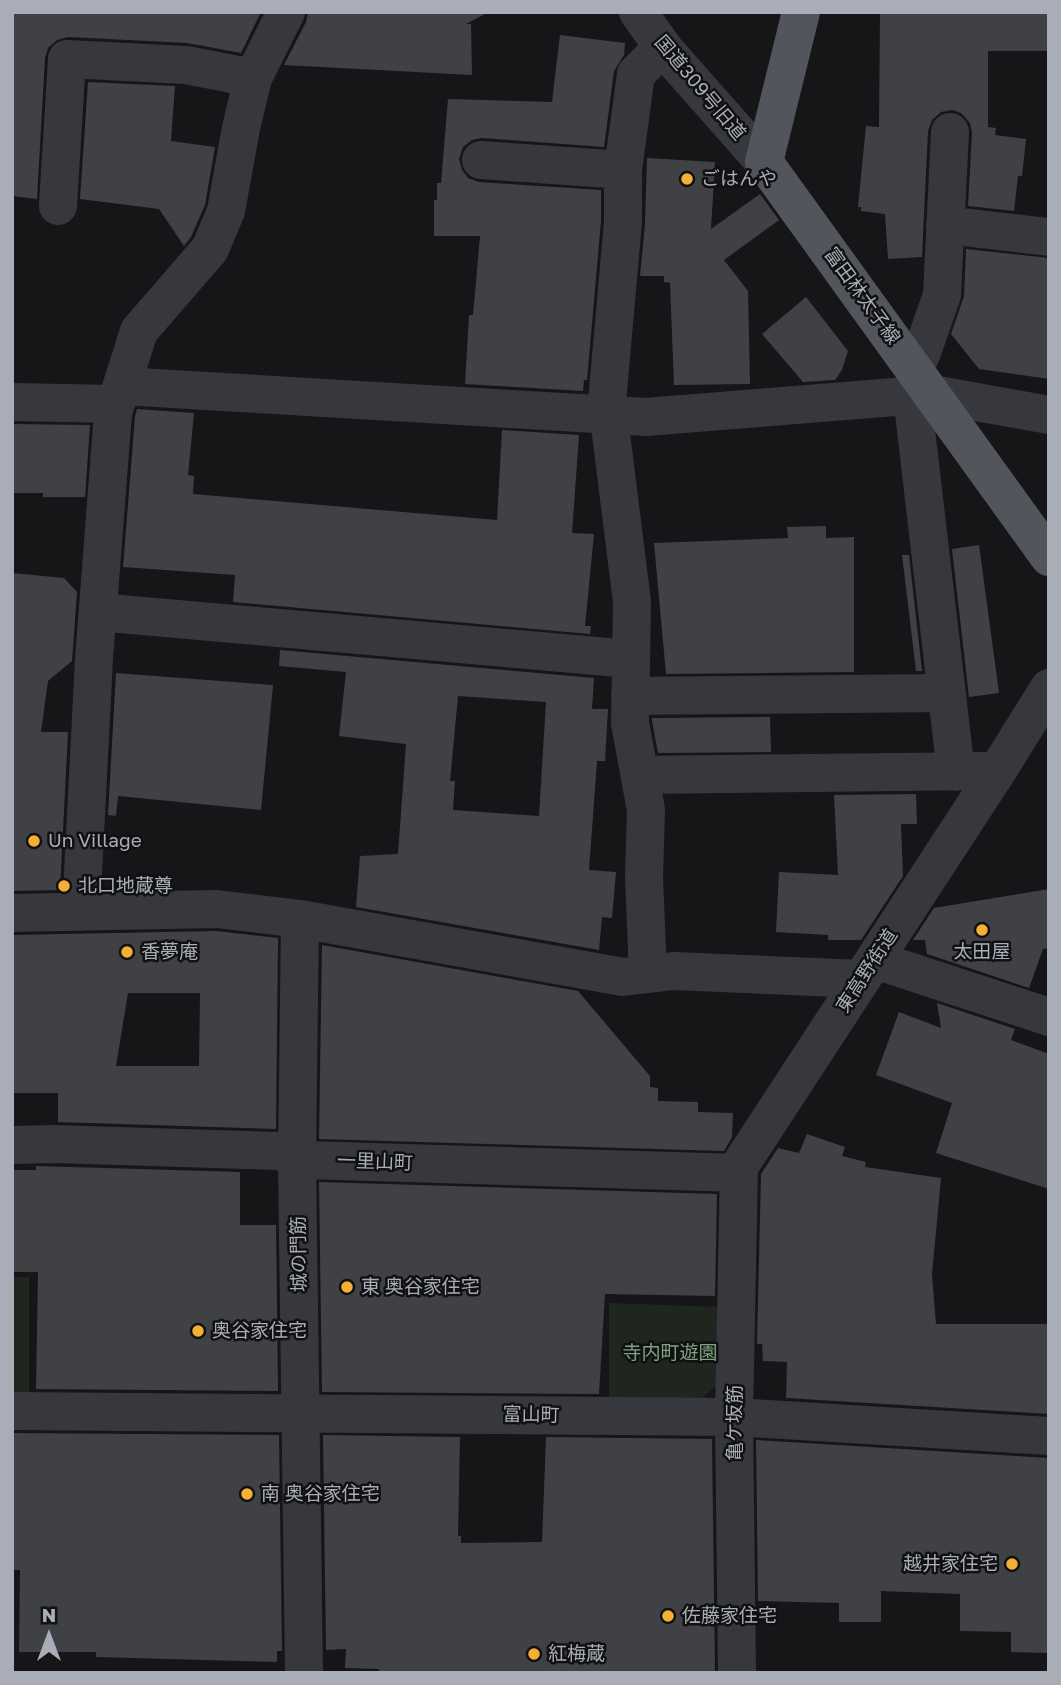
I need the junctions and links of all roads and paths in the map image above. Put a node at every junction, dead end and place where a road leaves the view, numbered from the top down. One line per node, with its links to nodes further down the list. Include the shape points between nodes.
1 (286, 12): 5 (street)
2 (638, 12): 4 (street, 国道309号旧道)
3 (801, 12): 8 (main road)
4 (663, 47): 8 (street, 国道309号旧道); 9 (street, via 636,74)
5 (253, 78): 10 (street, via 186,65 67,59); 15 (street, via 226,211 210,249 139,331)
6 (950, 132): 11 (street)
7 (481, 160): 9 (street)
8 (764, 162): 13 (main road, 富田林太子線)
9 (623, 170): 17 (street)
10 (58, 206)
11 (945, 225): 12 (street); 13 (street, via 942,295 921,355)
12 (1049, 237)
13 (910, 363): 14 (main road, 富田林太子線)
14 (932, 394): 17 (street, via 646,417); 18 (street); 19 (main road, 富田林太子線); 23 (street, via 914,412)
15 (119, 395): 16 (street); 17 (street); 20 (street, via 113,413)
16 (12, 402)
17 (609, 415): 21 (street, via 632,602)
18 (1049, 415)
19 (1049, 557)
20 (98, 612): 21 (street); 27 (street)
21 (631, 677): 23 (street); 26 (street, via 630,723)
22 (1049, 688): 24 (street, 東高野街道)
23 (947, 693): 25 (street)
24 (998, 770): 25 (street); 30 (street, 東高野街道)
25 (956, 772): 26 (street)
26 (639, 775): 31 (street, via 646,810)
27 (81, 912): 28 (street); 29 (street, via 217,909)
28 (12, 914)
29 (300, 919): 31 (street, via 623,977); 34 (street, 城の門筋)
30 (868, 969): 31 (street); 32 (street); 35 (street, 東高野街道)
31 (648, 974)
32 (1049, 1017)
33 (12, 1145): 34 (street, 一里山町, via 279,1151)
34 (298, 1157): 35 (street, 一里山町); 37 (street, 城の門筋)
35 (739, 1173): 38 (street, 亀ケ坂筋)
36 (12, 1411): 37 (street, 富山町)
37 (300, 1412): 38 (street, 富山町); 40 (street, 城の門筋)
38 (734, 1417): 39 (street, 富山町); 41 (street, 亀ケ坂筋)
39 (1049, 1436)
40 (304, 1673)
41 (737, 1673)

